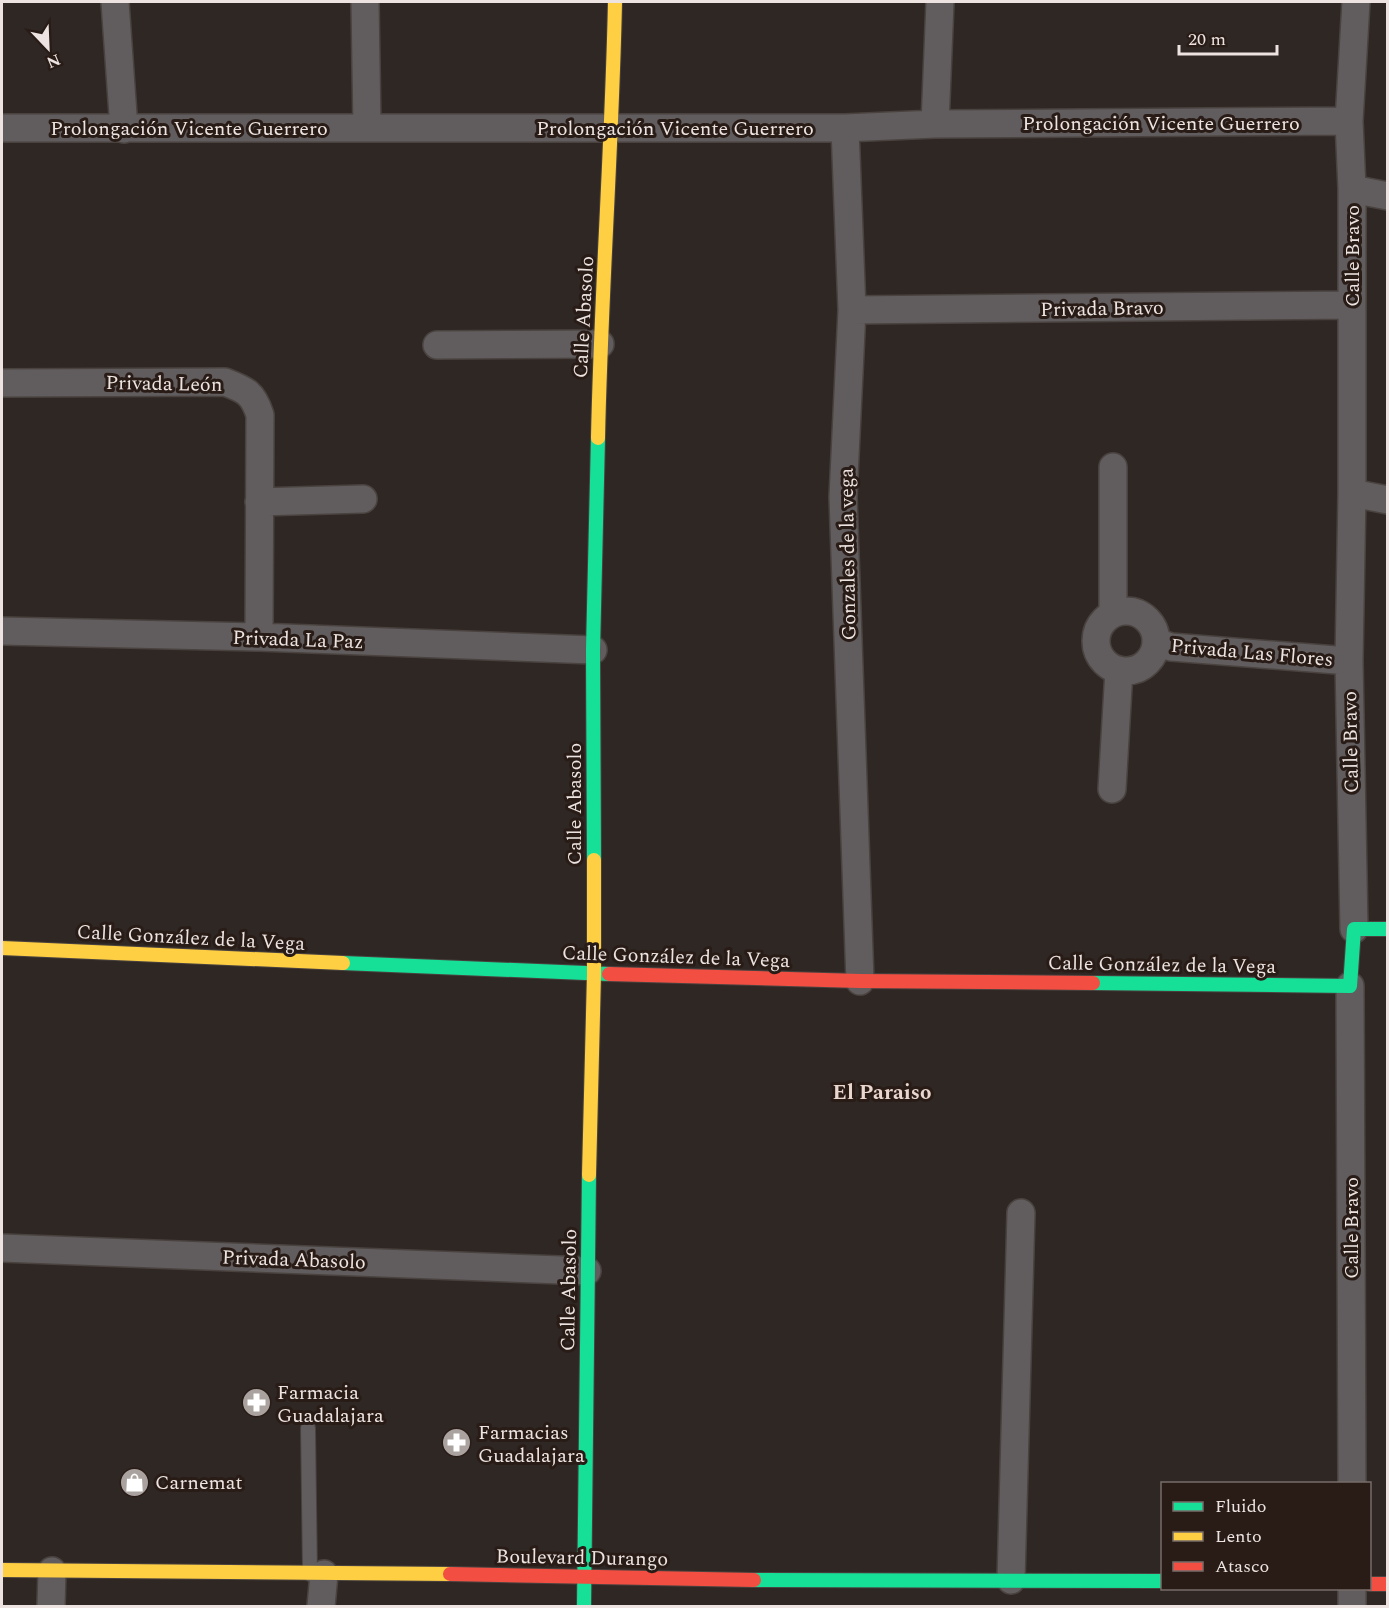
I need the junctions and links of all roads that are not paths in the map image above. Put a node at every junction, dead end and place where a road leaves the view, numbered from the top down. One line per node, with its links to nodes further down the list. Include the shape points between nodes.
1 (115, 2): 12 (street)
2 (364, 2): 9 (street)
3 (615, 2): 10 (street, Calle Abasolo)
4 (940, 2): 7 (street)
5 (1356, 2): 6 (street, Calle Bravo)
6 (1348, 121): 7 (street, Prolongación Vicente Guerrero); 13 (street, Calle Bravo)
7 (935, 124): 11 (street, Prolongación Vicente Guerrero)
8 (2, 128): 12 (street, Prolongación Vicente Guerrero)
9 (367, 128): 10 (street, Prolongación Vicente Guerrero); 12 (street, Prolongación Vicente Guerrero)
10 (612, 128): 11 (street, Prolongación Vicente Guerrero); 17 (street, Calle Abasolo)
11 (845, 128): 16 (street, Gonzales de la vega)
12 (124, 129)
13 (1352, 189): 14 (street); 15 (street, Calle Bravo)
14 (1388, 196)
15 (1352, 305): 16 (street, Privada Bravo); 21 (street, Calle Bravo)
16 (852, 310): 37 (street, Gonzales de la vega, via 843,497)
17 (600, 344): 18 (street); 29 (street, Calle Abasolo)
18 (437, 345)
19 (2, 382): 24 (street, Privada León, via 225,382 244,389 255,400 260,415)
20 (1113, 467): 25 (street)
21 (1352, 493): 23 (street); 30 (street, Calle Bravo)
22 (363, 499): 24 (street)
23 (1388, 500)
24 (259, 502): 27 (street, Privada León)
25 (1113, 614): 28 (street, Privada Las Flores, via 1128,611 1143,615 1153,627); 31 (street, via 1097,632 1097,648 1105,662)
26 (2, 631): 27 (street, Privada La Paz)
27 (259, 637): 29 (street, Privada La Paz)
28 (1156, 642): 30 (street, Privada Las Flores, via 1172,647); 31 (street, Privada Las Flores, via 1152,656 1141,666)
29 (593, 650): 36 (street, Calle Abasolo)
30 (1349, 662): 33 (street, Calle Bravo)
31 (1119, 670): 32 (street)
32 (1112, 789)
33 (1354, 929): 34 (street); 38 (street, Calle Bravo)
34 (1388, 929)
35 (2, 948): 36 (street, Calle González de la Vega)
36 (594, 974): 37 (street, Calle González de la Vega); 41 (street, Calle Abasolo)
37 (860, 981): 38 (street, Calle González de la Vega)
38 (1350, 986): 43 (street, Calle Bravo)
39 (1021, 1212): 48 (street)
40 (2, 1248): 41 (street, Privada Abasolo)
41 (587, 1270): 47 (street, Calle Abasolo)
42 (308, 1428): 46 (lane)
43 (1352, 1482)
44 (2, 1570): 45 (street, Boulevard Durango)
45 (52, 1571): 46 (street, Boulevard Durango); 53 (street)
46 (317, 1574): 47 (street, Boulevard Durango); 54 (street)
47 (586, 1575): 48 (street, Boulevard Durango); 55 (street, Calle Abasolo)
48 (1011, 1580): 49 (street, Boulevard Durango)
49 (1161, 1581)
50 (1371, 1584): 51 (street)
51 (1388, 1584)
52 (1352, 1590): 56 (street)
53 (51, 1606)
54 (321, 1606)
55 (584, 1606)
56 (1352, 1606)

